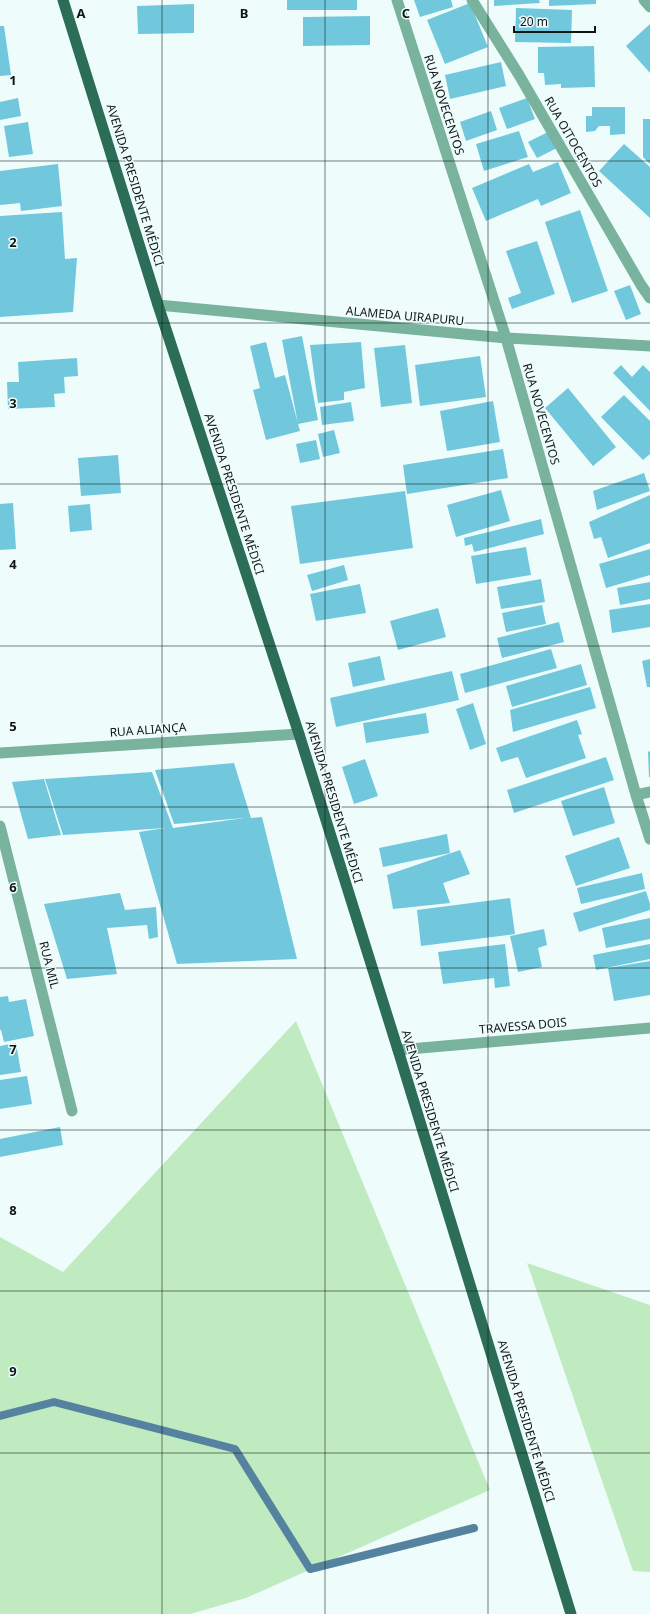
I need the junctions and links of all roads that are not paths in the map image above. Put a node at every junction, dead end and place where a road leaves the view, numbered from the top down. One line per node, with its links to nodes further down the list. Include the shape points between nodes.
1 (63, 0): 7 (main road, AVENIDA PRESIDENTE MÉDICI)
2 (396, 0): 8 (street, RUA NOVECENTOS)
3 (472, 0): 6 (street, RUA OITOCENTOS)
4 (644, 0): 5 (street)
5 (650, 7)
6 (650, 298)
7 (158, 305): 8 (street, ALAMEDA UIRAPURU); 10 (main road, AVENIDA PRESIDENTE MÉDICI)
8 (506, 338): 9 (street, ALAMEDA UIRAPURU); 13 (street, RUA NOVECENTOS)
9 (650, 346)
10 (299, 734): 11 (street, RUA ALIANÇA); 17 (main road, AVENIDA PRESIDENTE MÉDICI)
11 (0, 753)
12 (650, 792): 13 (street)
13 (636, 795): 15 (street, RUA NOVECENTOS)
14 (0, 826): 18 (street, RUA MIL)
15 (650, 839)
16 (650, 1028): 17 (street, TRAVESSA DOIS)
17 (398, 1050): 19 (main road, AVENIDA PRESIDENTE MÉDICI)
18 (72, 1111)
19 (572, 1614)

